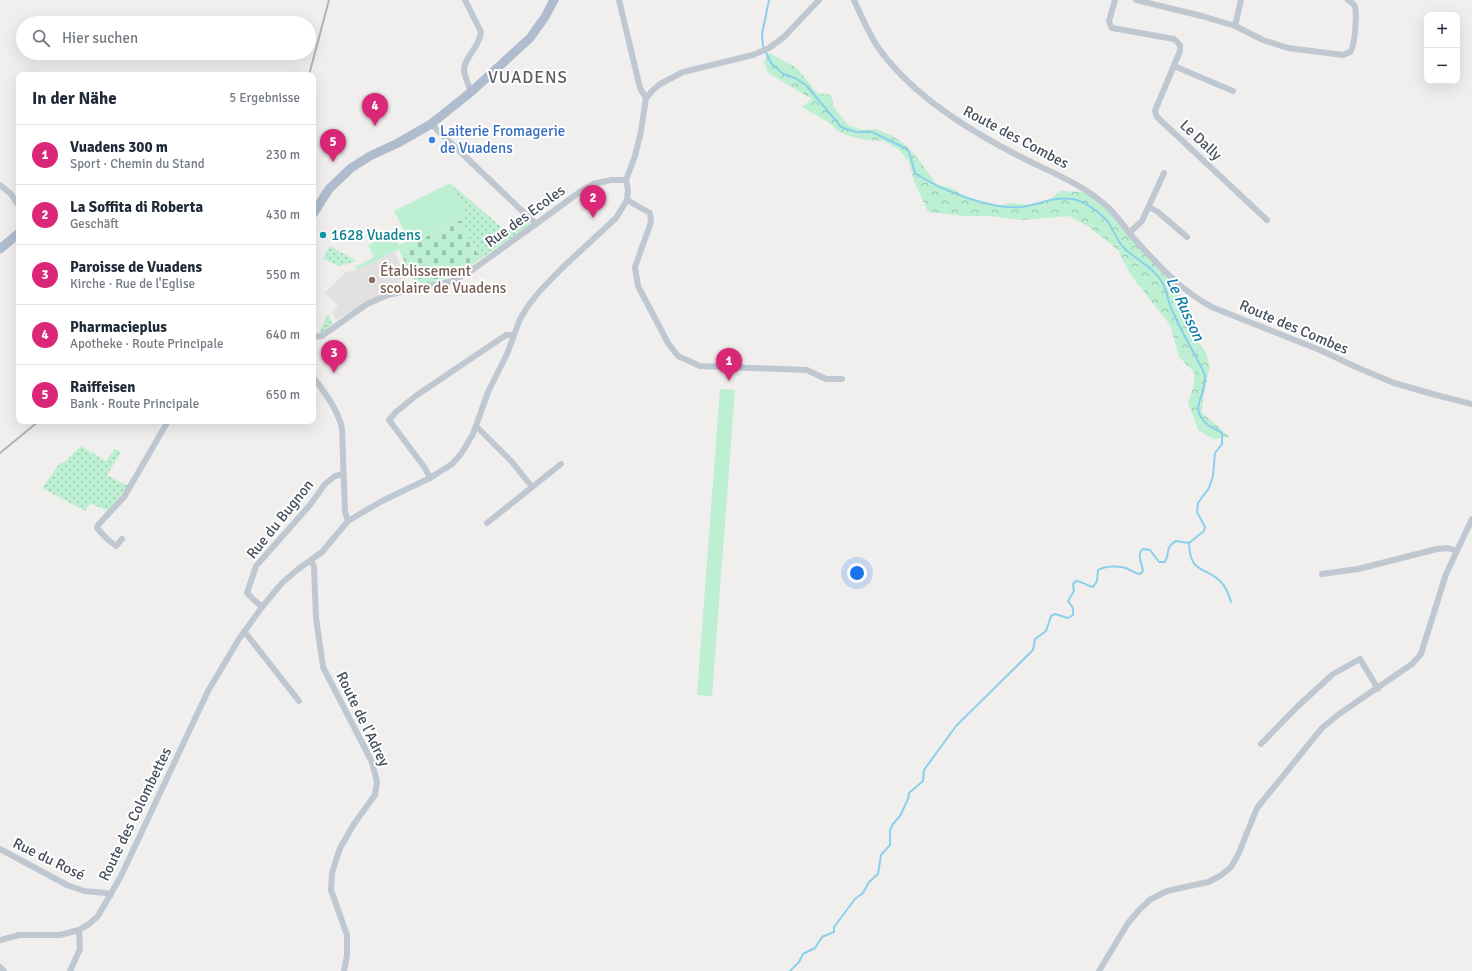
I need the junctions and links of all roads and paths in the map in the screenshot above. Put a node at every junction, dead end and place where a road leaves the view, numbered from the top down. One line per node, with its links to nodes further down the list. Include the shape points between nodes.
1 (465, 0): 13 (street, via 481,32 478,44 465,67)
2 (554, 0): 13 (main road, via 533,34)
3 (620, 0): 14 (street, via 640,88)
4 (819, 0): 14 (street, via 784,37 769,48 744,58 684,72 660,84)
5 (854, 0): 25 (street, Route des Combes, via 879,48 902,75 924,95 960,123 994,143 1081,186 1105,204)
6 (1115, 0): 11 (street, Le Dally, via 1110,26 1174,39 1180,48)
7 (1136, 0): 10 (street)
8 (1241, 0): 10 (street)
9 (1348, 0): 10 (street, via 1355,9 1354,44 1352,50 1345,55 1288,48 1263,40)
10 (1235, 26)
11 (1174, 66): 12 (street); 23 (street, Le Dally, via 1155,110 1157,117)
12 (1234, 91)
13 (471, 92): 15 (main road)
14 (646, 98): 17 (street, via 635,156)
15 (431, 124): 22 (main road, via 351,168 329,189); 24 (street)
16 (1164, 173): 21 (street)
17 (626, 180): 19 (street); 24 (street, Rue des Ecoles, via 593,184)
18 (0, 185): 20 (street)
19 (628, 200): 29 (street, Route des Colombettes, via 616,218 539,292 524,312); 31 (street, via 650,213 651,222 635,268 638,286 668,343 678,356 700,366 807,370 826,379)
20 (16, 202)
21 (1148, 207): 25 (street, via 1142,221); 27 (street, via 1158,212)
22 (316, 209)
23 (1268, 220)
24 (536, 224): 30 (street, Rue des Ecoles, via 453,281 388,295 367,304 322,336)
25 (1129, 233): 33 (street, Route des Combes, via 1156,262 1209,306 1320,350 1394,383)
26 (16, 236): 28 (main road)
27 (1187, 237)
28 (0, 249)
29 (514, 335): 35 (street, Route des Colombettes, via 483,402); 38 (street, via 506,335 417,395 389,420)
30 (316, 337)
31 (842, 379)
32 (316, 381): 37 (street, via 334,407 342,428)
33 (1472, 404)
34 (166, 424): 43 (street, via 124,497 98,525 97,528 116,546)
35 (476, 426): 38 (street, Route des Colombettes, via 459,457); 39 (street, via 512,462)
36 (561, 464): 39 (street)
37 (343, 474): 41 (street, via 345,512); 47 (street, Rue du Bugnon, via 335,476 325,484 310,506 256,566 247,593)
38 (430, 478): 41 (street, Route des Colombettes)
39 (532, 487): 42 (street)
40 (1472, 519): 44 (street)
41 (348, 521): 45 (street, Route des Colombettes, via 322,552)
42 (487, 523)
43 (122, 539)
44 (1458, 551): 46 (street, via 1448,548 1437,549 1358,569); 49 (street, via 1446,574 1421,654 1412,664)
45 (311, 560): 47 (street, Route des Colombettes, via 282,583); 59 (street, Route de l'Adrey, via 314,567 316,618 324,667 372,762 377,782 375,795 340,848 332,873 331,890 347,935)
46 (1322, 574)
47 (262, 607): 48 (street, Route des Colombettes)
48 (244, 631): 50 (street); 53 (street, Route des Colombettes, via 201,705)
49 (1378, 689): 51 (street, via 1360,659 1333,674); 60 (street, via 1322,728 1257,808 1231,866 1208,882 1167,891 1151,900 1128,924)
50 (298, 701)
51 (1261, 744)
52 (0, 849): 53 (street, Rue du Rosé, via 67,885 84,891)
53 (111, 895): 54 (street, Route des Colombettes, via 98,916)
54 (79, 930): 55 (street, Route des Colombettes, via 60,935 19,935); 58 (street, via 80,949)
55 (0, 940)
56 (0, 967): 57 (street)
57 (4, 971)
58 (70, 971)
59 (344, 971)
60 (1099, 971)

